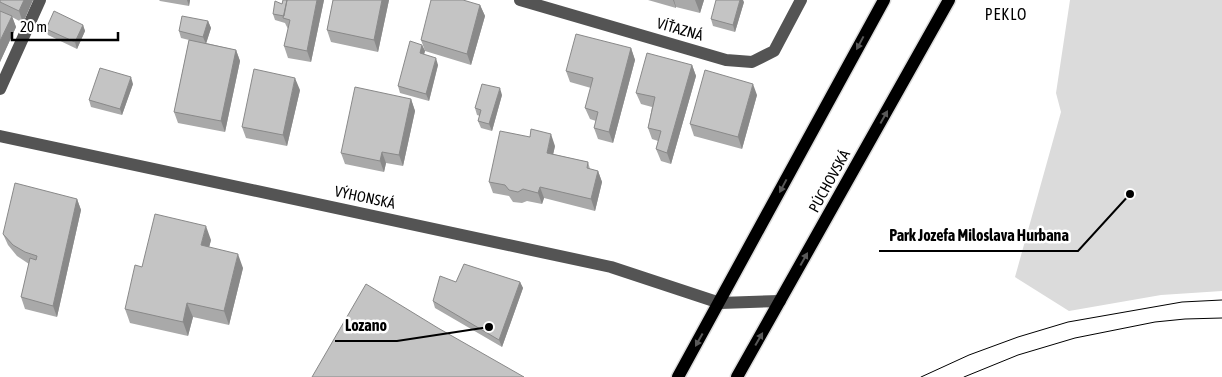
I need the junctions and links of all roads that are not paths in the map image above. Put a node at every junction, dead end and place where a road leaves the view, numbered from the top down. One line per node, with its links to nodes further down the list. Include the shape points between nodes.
1 (40, 0): 6 (street)
2 (520, 0): 3 (street, VÍŤAZNÁ, via 726,60 752,62 774,51)
3 (801, 0)
4 (884, 0): 9 (main road, one-way to 9)
5 (949, 0): 8 (main road, PÚCHOVSKÁ, one-way to 5)
6 (0, 89)
7 (0, 136): 9 (street, VÝHONSKÁ, via 611,267)
8 (780, 301): 9 (street, VÝHONSKÁ); 11 (main road, PÚCHOVSKÁ, one-way to 8)
9 (720, 302): 10 (main road, one-way to 10)
10 (678, 377)
11 (737, 377)

